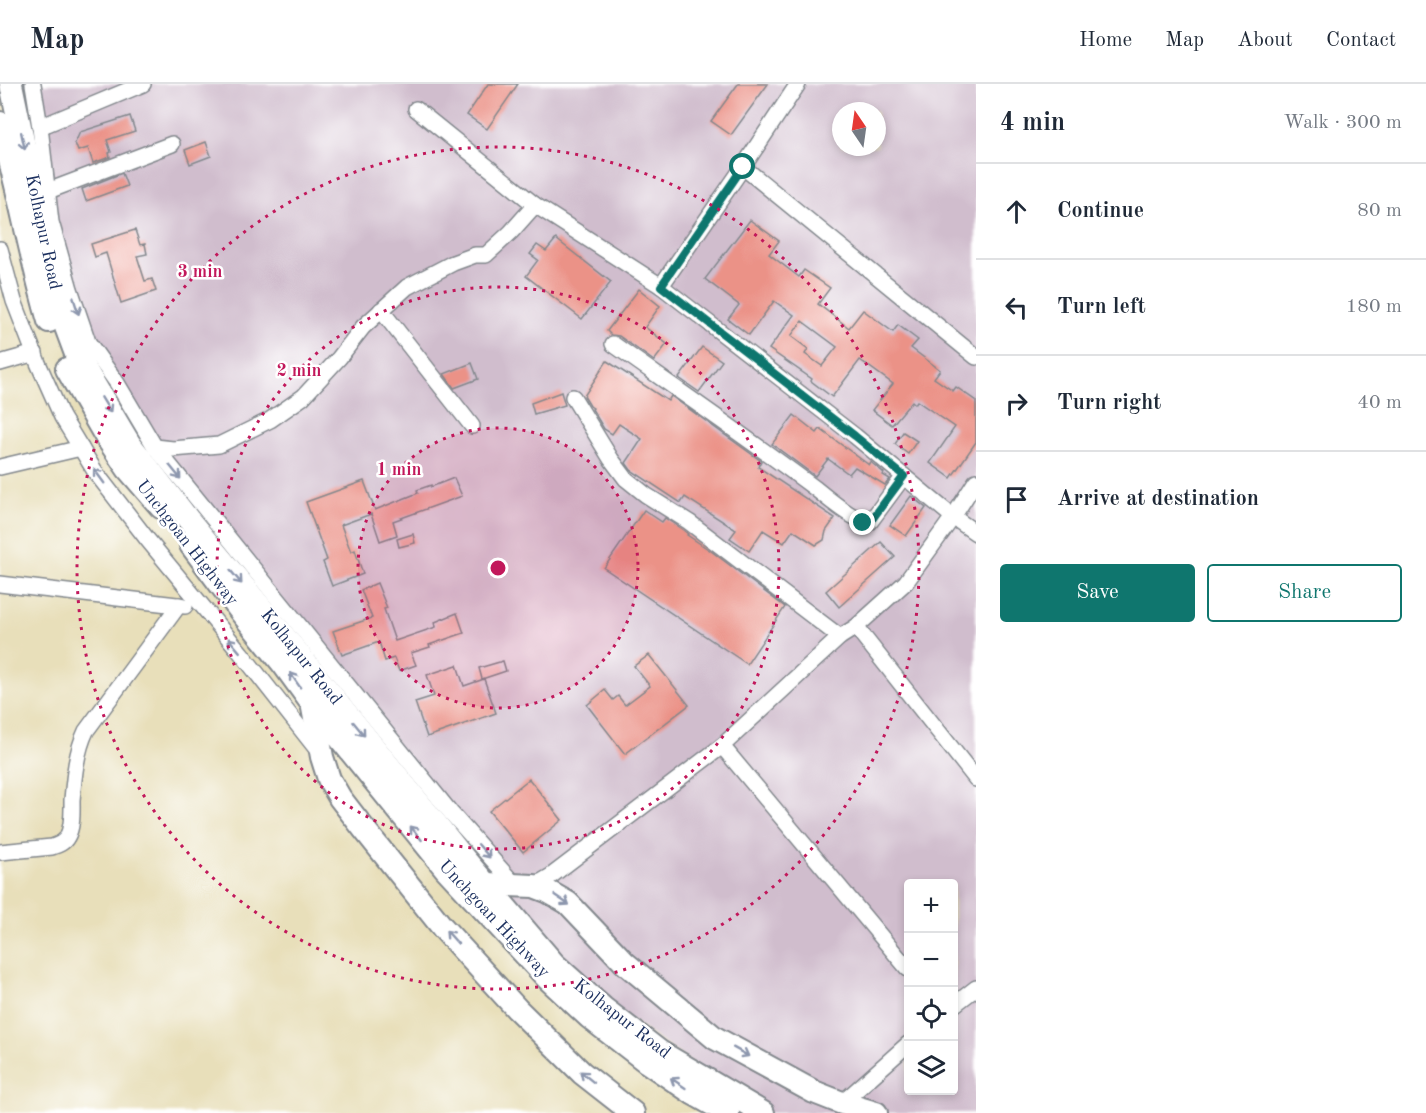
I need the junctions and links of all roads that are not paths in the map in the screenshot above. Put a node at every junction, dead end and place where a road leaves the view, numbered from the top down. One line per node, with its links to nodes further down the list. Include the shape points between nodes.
1 (11, 84): 38 (highway, Kolhapur Road, one-way to 38, via 60,311 76,354 129,443 166,491)
2 (33, 84): 7 (street)
3 (143, 84): 7 (street)
4 (798, 84): 9 (street)
5 (416, 109): 11 (street)
6 (0, 123): 33 (highway, Unchgoan Highway, one-way to 6, via 175,524 128,469 68,371 39,288)
7 (40, 127): 10 (street)
8 (172, 144): 10 (street)
9 (743, 167): 13 (street); 17 (street)
10 (48, 191): 21 (street, one-way to 21, via 51,222 88,342 117,382)
11 (535, 205): 13 (street); 14 (street, via 486,255 453,263 407,287)
12 (0, 249): 16 (street, via 14,301)
13 (661, 286): 24 (street)
14 (381, 310): 20 (street); 21 (street, via 303,397 270,420 219,445)
15 (613, 344): 24 (street, via 863,523 870,522)
16 (35, 353): 18 (street); 22 (street, via 62,417)
17 (976, 357)
18 (0, 363)
19 (573, 397): 32 (street, via 626,479)
20 (472, 426)
21 (154, 447): 39 (street, one-way to 39, via 451,813)
22 (81, 448): 23 (street); 30 (street, one-way to 22, via 132,520)
23 (0, 466)
24 (904, 476): 26 (street)
25 (976, 482): 26 (street)
26 (953, 517): 27 (street); 31 (street, via 906,582)
27 (976, 533)
28 (0, 584): 29 (street)
29 (179, 605): 30 (street); 37 (street, via 86,731 74,780 67,838 52,847)
30 (203, 607): 35 (street, one-way to 30)
31 (856, 627): 32 (street); 36 (street)
32 (840, 637): 34 (street)
33 (313, 705): 35 (highway); 46 (highway, Unchgoan Highway, one-way to 33, via 647,1062 548,979 446,869)
34 (722, 746): 39 (street, via 551,876); 40 (street)
35 (322, 757): 45 (highway, one-way to 35, via 574,1065 444,928 340,798)
36 (976, 779)
37 (0, 852)
38 (486, 884): 39 (highway); 47 (highway, Kolhapur Road, via 554,964 603,1008 660,1052)
39 (524, 885): 44 (highway, one-way to 44, via 547,891 568,903 625,963 715,1038 813,1092)
40 (904, 963)
41 (976, 988): 42 (street)
42 (958, 1002)
43 (904, 1048): 44 (street)
44 (842, 1103): 48 (highway)
45 (633, 1113)
46 (728, 1113)
47 (763, 1113)
48 (876, 1113)

